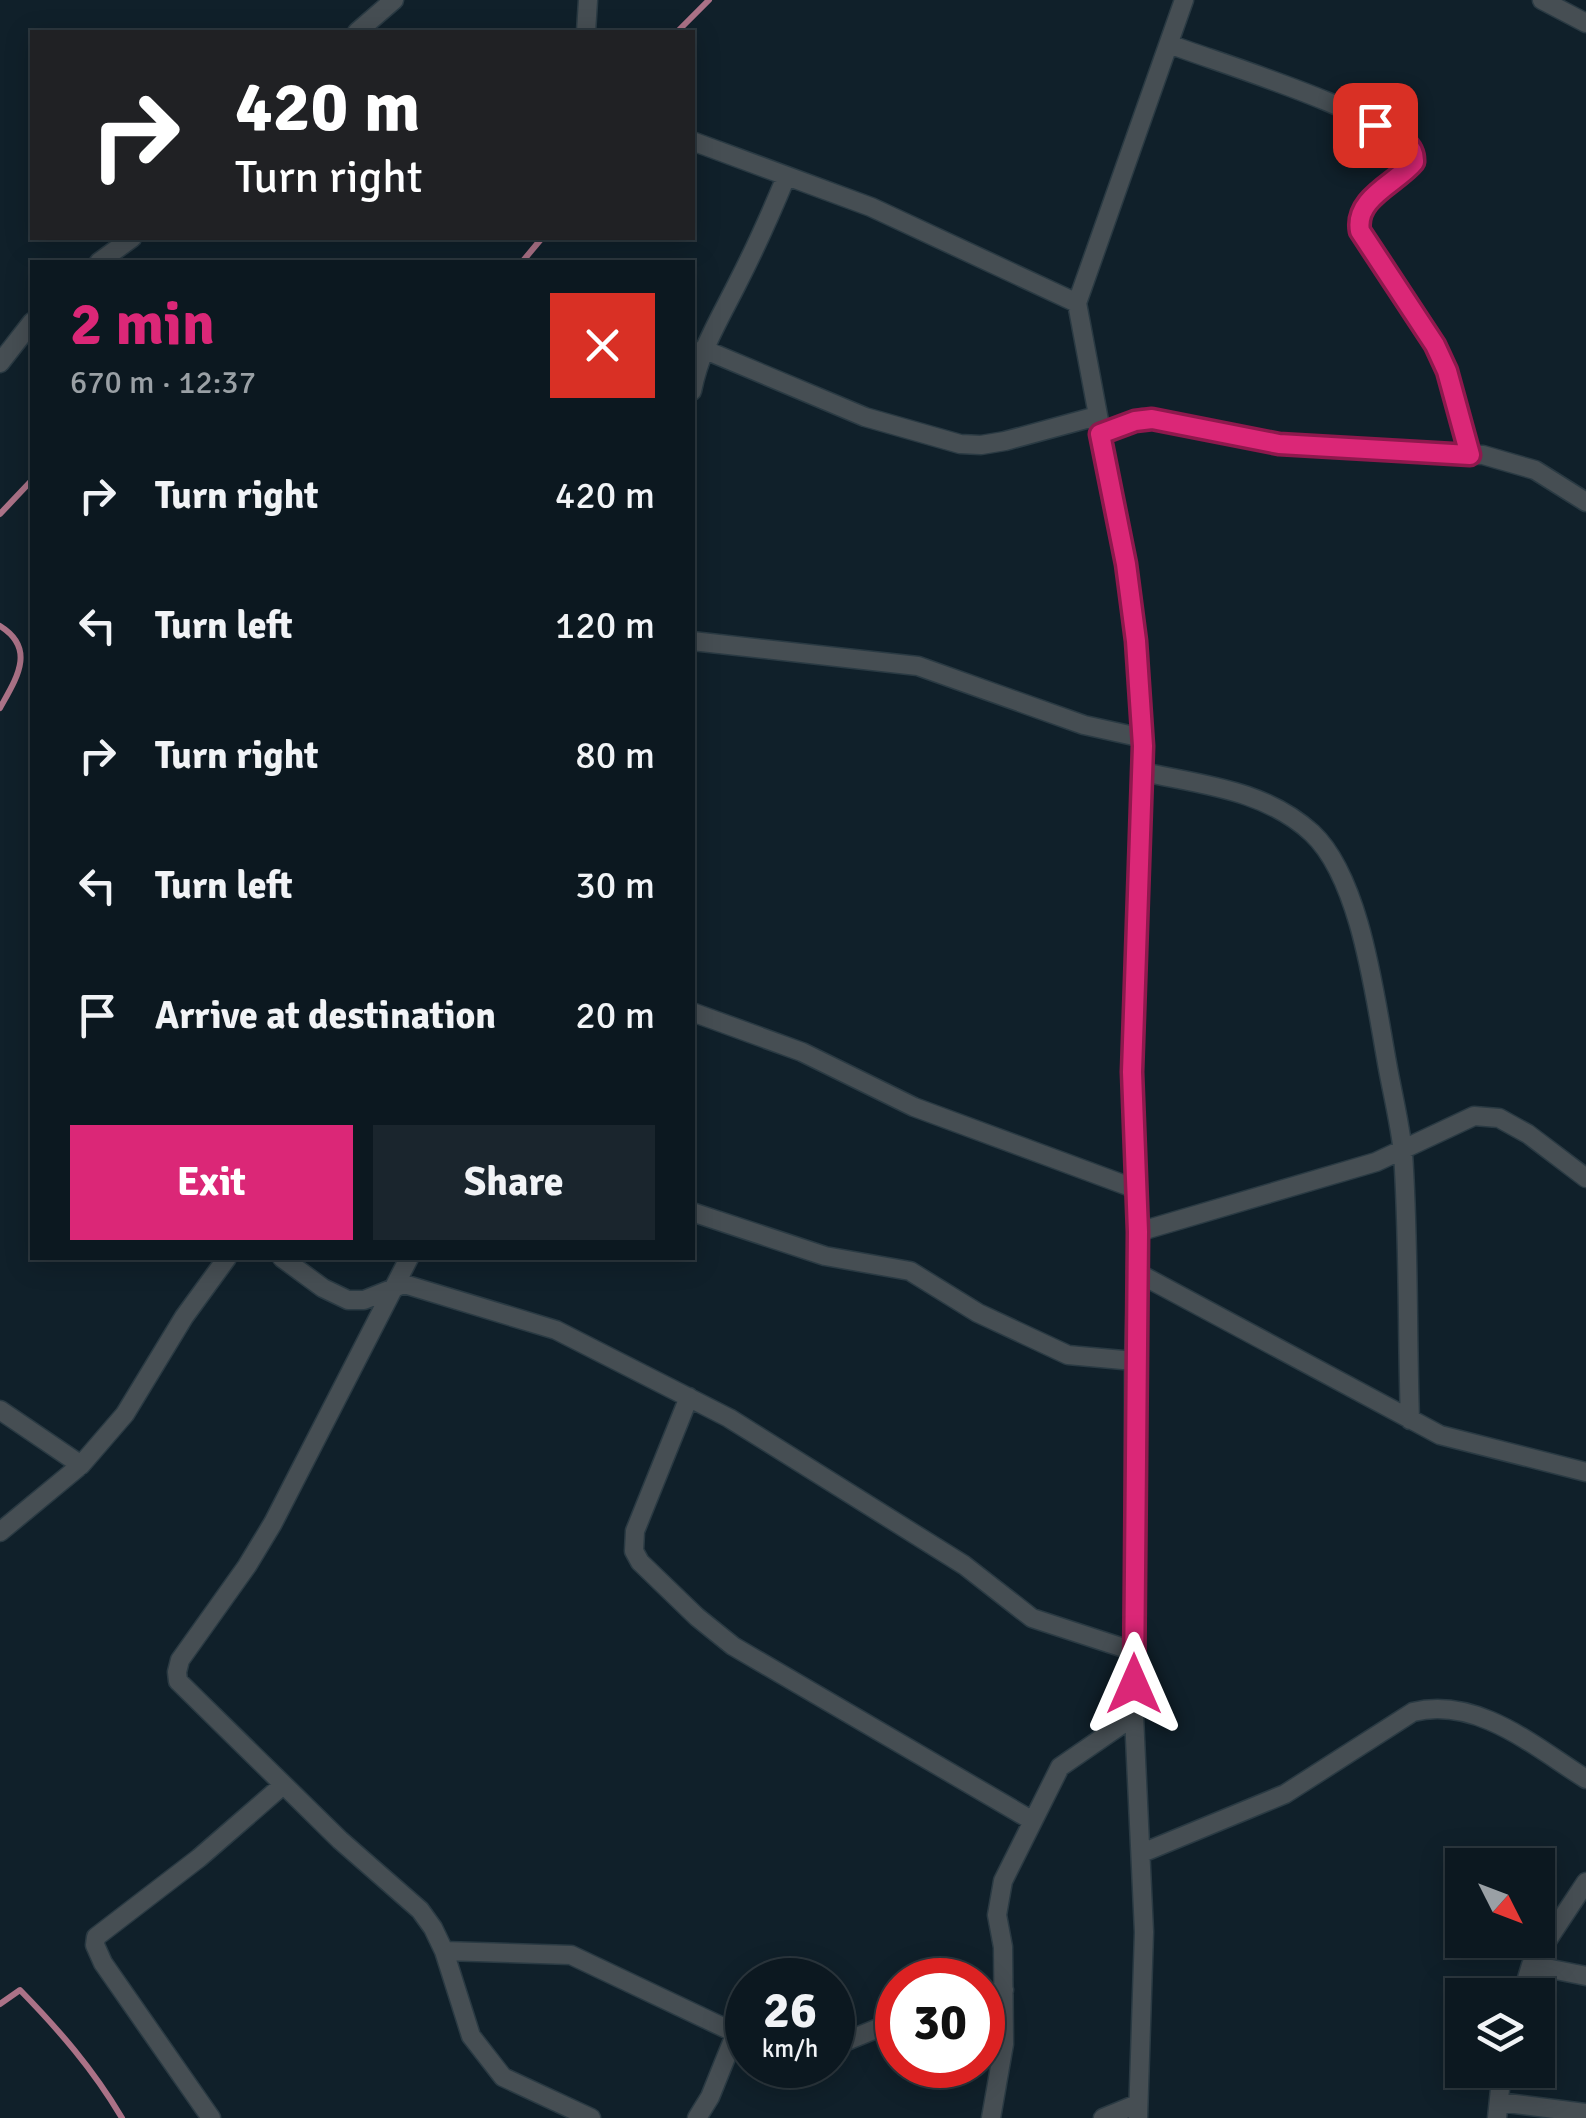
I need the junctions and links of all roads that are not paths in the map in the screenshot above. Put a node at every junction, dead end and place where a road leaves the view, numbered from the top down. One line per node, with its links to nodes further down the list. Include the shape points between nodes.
1 (394, 0): 6 (street)
2 (588, 0): 7 (street)
3 (1184, 0): 8 (street)
4 (1542, 0): 5 (street)
5 (1586, 22)
6 (360, 30)
7 (586, 30)
8 (1169, 44): 13 (street); 19 (street, via 1352,114 1414,151 1410,168 1380,190 1358,224 1435,345)
9 (695, 142): 10 (street)
10 (786, 177): 13 (street, via 872,208); 15 (street)
11 (129, 240): 12 (street)
12 (101, 260)
13 (1078, 303): 18 (street)
14 (30, 324): 16 (street)
15 (703, 349): 17 (street); 18 (street, via 865,417 960,444)
16 (0, 362)
17 (695, 380)
18 (1099, 425): 19 (street, via 1152,419 1279,444); 22 (street, via 1131,603)
19 (1470, 455): 20 (street, via 1535,470)
20 (1586, 502)
21 (695, 641): 22 (street, via 918,666)
22 (1143, 738): 23 (street)
23 (1143, 772): 25 (street, via 1268,802 1304,826 1329,854 1370,973); 27 (street, via 1132,1072)
24 (695, 1013): 27 (street, via 802,1052 914,1107)
25 (1402, 1150): 26 (street, via 1486,1115 1528,1134); 29 (street); 38 (street)
26 (1586, 1178)
27 (1136, 1189): 29 (street)
28 (695, 1213): 35 (street, via 825,1256 910,1271 1068,1356)
29 (1138, 1232): 33 (street)
30 (227, 1260): 39 (street, via 140,1392)
31 (285, 1260): 34 (street, via 348,1300)
32 (408, 1260): 34 (street)
33 (1136, 1272): 35 (street); 38 (street)
34 (394, 1287): 36 (street, via 414,1286 556,1330); 45 (street, via 273,1523 176,1672 185,1690)
35 (1134, 1361): 42 (street)
36 (689, 1398): 42 (street, via 964,1565 1032,1618); 46 (street, via 635,1531 640,1562 733,1646)
37 (0, 1410): 39 (street)
38 (1410, 1420): 40 (street, via 1462,1442)
39 (81, 1465): 41 (street)
40 (1586, 1472)
41 (0, 1532)
42 (1134, 1651): 43 (street)
43 (1134, 1716): 46 (street, via 1060,1768); 47 (street)
44 (1586, 1779): 47 (street, via 1500,1725 1435,1707 1388,1727 1285,1794)
45 (283, 1785): 49 (street, via 420,1910); 60 (street, via 102,1930 94,1945)
46 (1033, 1821): 50 (street, via 998,1896)
47 (1142, 1853): 58 (street)
48 (1586, 1882): 51 (street)
49 (444, 1951): 54 (street, via 571,1956); 61 (street, via 471,2036 503,2078)
50 (1003, 1958)
51 (1530, 1966): 52 (street); 53 (street)
52 (1586, 1976)
53 (1527, 1978)
54 (725, 2029)
55 (725, 2068): 62 (street)
56 (996, 2088): 63 (street)
57 (1498, 2110): 59 (street)
58 (1138, 2111): 64 (street)
59 (1586, 2113)
60 (212, 2118)
61 (592, 2118)
62 (697, 2118)
63 (991, 2118)
64 (1104, 2118)

